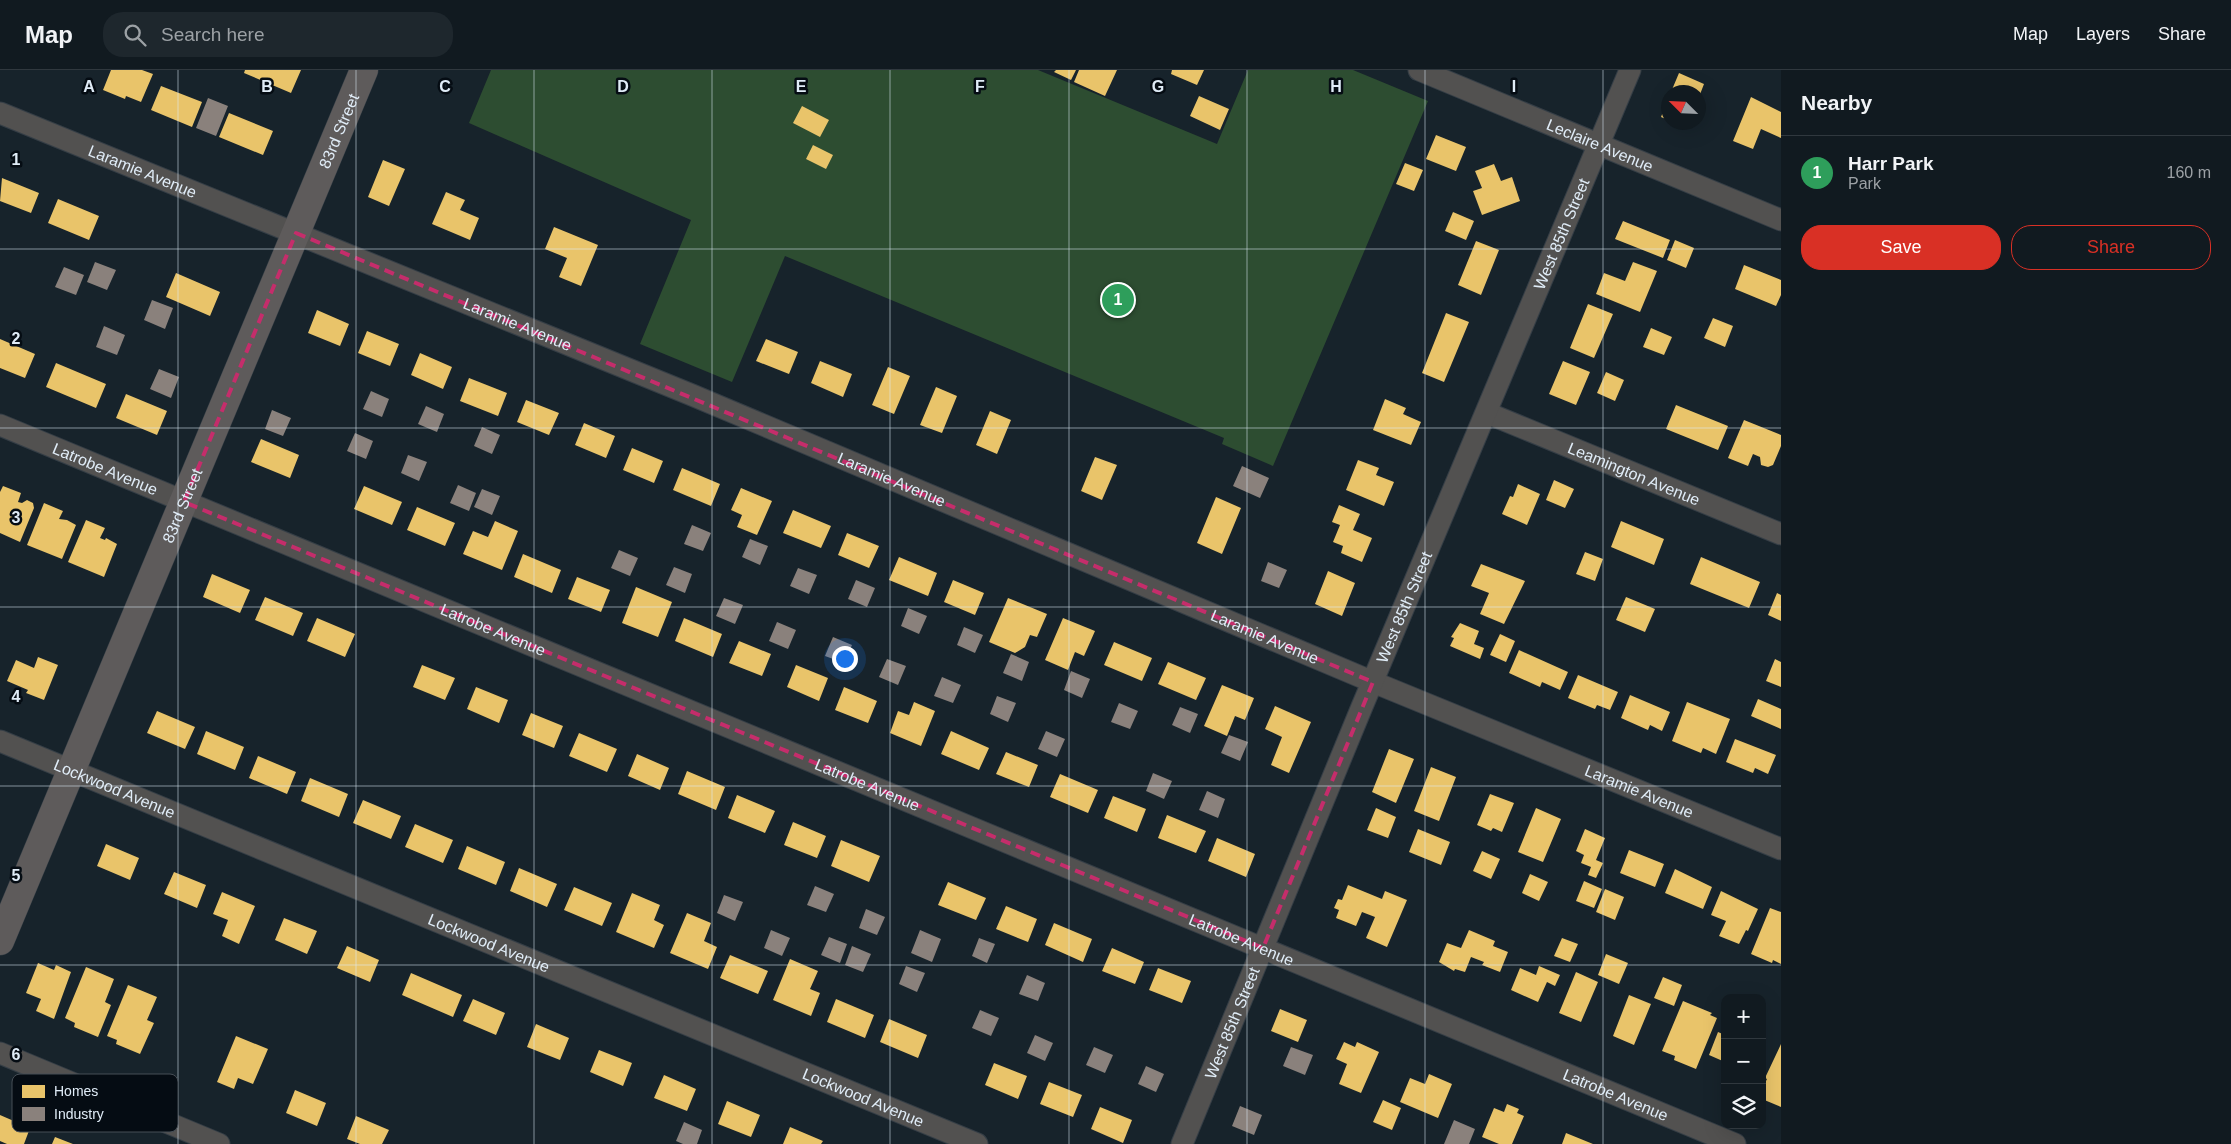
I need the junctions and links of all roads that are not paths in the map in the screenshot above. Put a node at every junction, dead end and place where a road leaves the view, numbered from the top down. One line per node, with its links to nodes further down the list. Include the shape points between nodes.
1 (364, 70): 7 (street, 83rd Street)
2 (1419, 70): 5 (street, Leclaire Avenue)
3 (1630, 70): 5 (street, West 85th Street)
4 (0, 113): 7 (street, Laramie Avenue)
5 (1599, 145): 6 (street, Leclaire Avenue); 8 (street, West 85th Street)
6 (1781, 220)
7 (296, 233): 10 (street, 83rd Street); 12 (street, Laramie Avenue, via 692,395)
8 (1487, 413): 11 (street, Leamington Avenue); 12 (street, West 85th Street)
9 (0, 425): 10 (street, Latrobe Avenue)
10 (184, 502): 14 (street, 83rd Street); 17 (street, Latrobe Avenue)
11 (1781, 534)
12 (1373, 682): 15 (street, Laramie Avenue); 17 (street, West 85th Street)
13 (0, 741): 14 (street, Lockwood Avenue)
14 (72, 770): 16 (street, 83rd Street); 22 (street, Lockwood Avenue)
15 (1781, 849)
16 (0, 940)
17 (1263, 948): 23 (street, West 85th Street); 24 (street, Latrobe Avenue)
18 (0, 1053): 19 (street)
19 (51, 1074)
20 (178, 1127): 21 (street)
21 (219, 1144)
22 (977, 1144)
23 (1182, 1144)
24 (1735, 1144)

